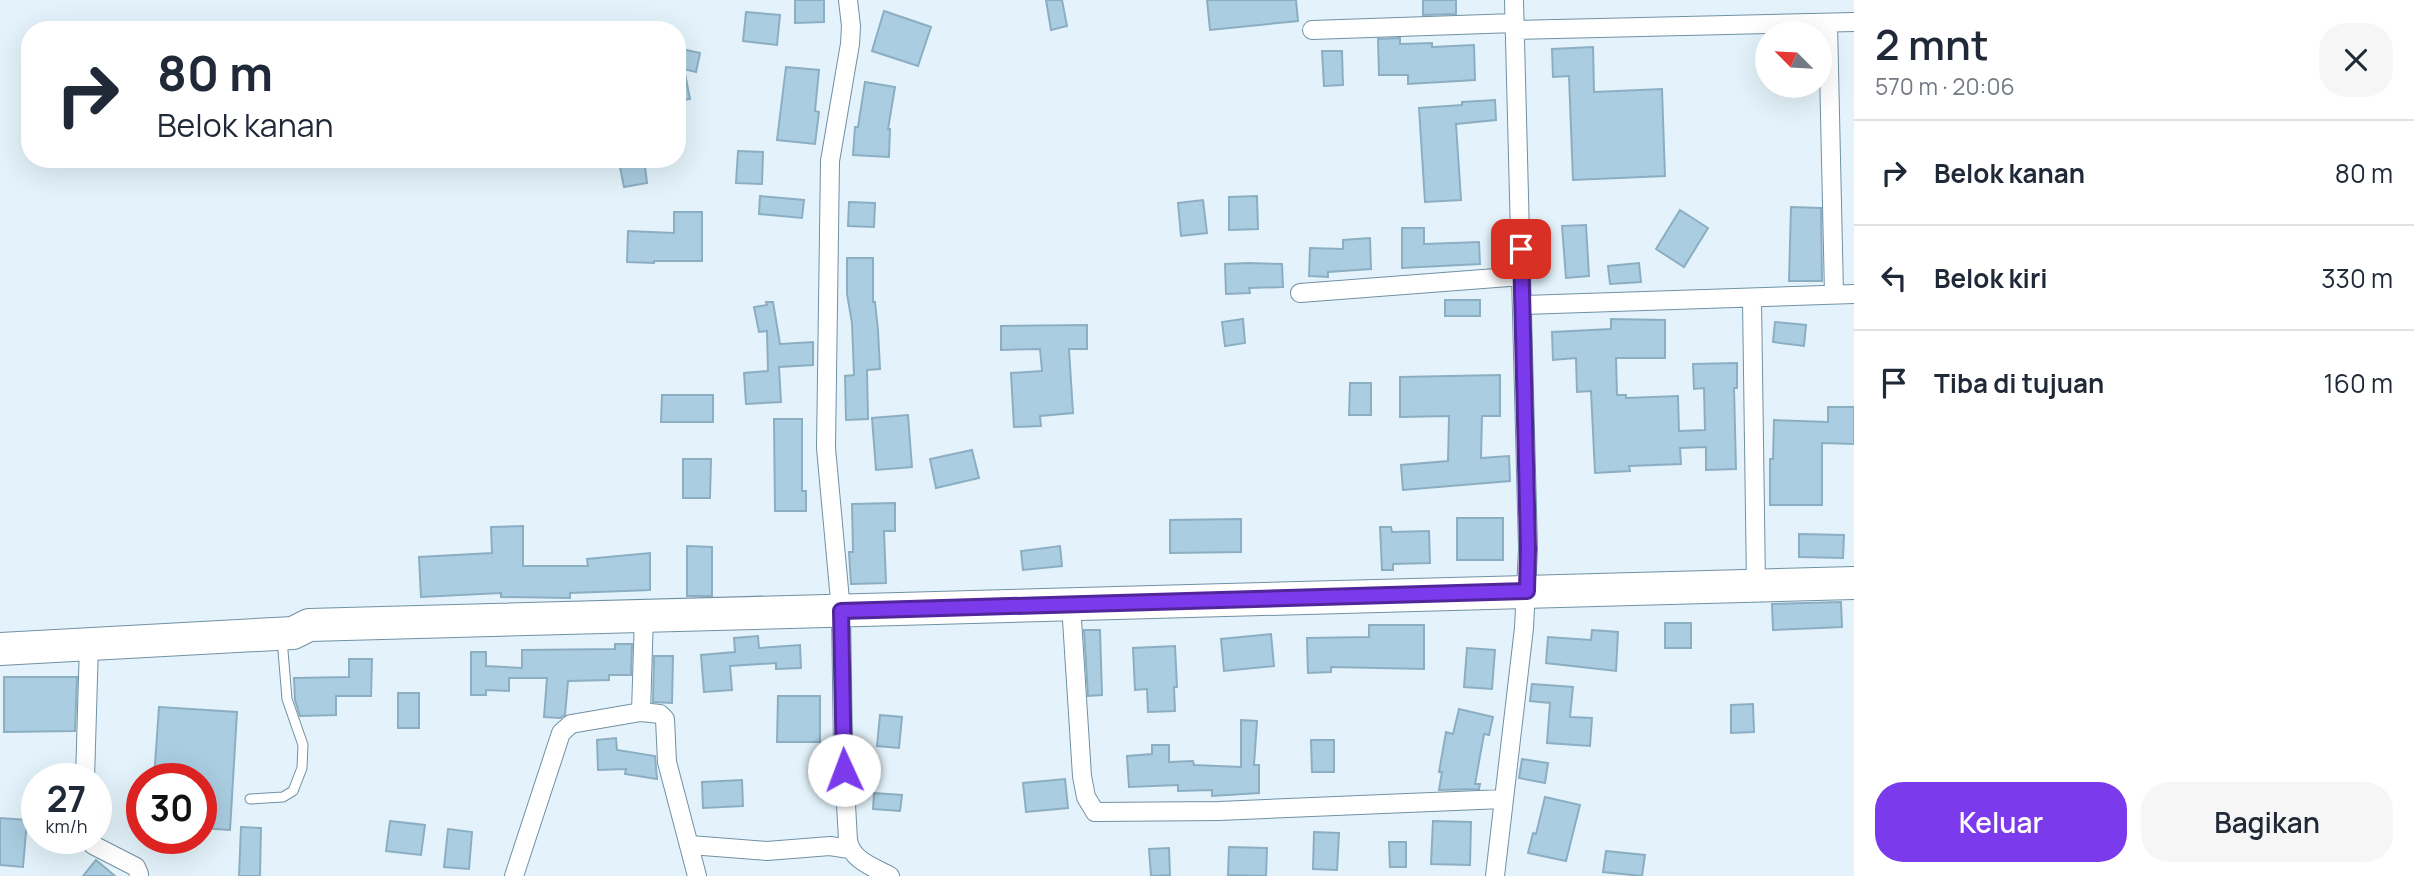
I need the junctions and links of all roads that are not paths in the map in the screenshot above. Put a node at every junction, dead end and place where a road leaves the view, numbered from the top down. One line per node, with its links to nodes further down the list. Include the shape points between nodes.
1 (848, 0): 19 (street, via 850,44 830,161 826,448)
2 (1514, 0): 6 (street)
3 (1854, 22): 4 (street)
4 (1832, 24)
5 (1755, 25): 6 (street)
6 (1515, 27): 7 (street); 9 (street)
7 (1312, 30)
8 (1830, 98): 11 (street)
9 (1522, 276): 10 (street); 14 (street)
10 (1300, 293)
11 (1834, 294): 12 (street); 13 (street)
12 (1854, 294)
13 (1752, 299): 14 (street); 16 (street)
14 (1523, 305): 17 (street)
15 (1846, 583): 16 (highway)
16 (1756, 585): 17 (highway)
17 (1527, 591): 18 (highway); 27 (street)
18 (1071, 604): 19 (highway); 27 (street, via 1082,776 1089,806 1098,813)
19 (841, 611): 20 (highway); 29 (street)
20 (644, 615): 21 (highway); 24 (street)
21 (295, 629): 22 (highway, via 292,617 245,617 86,624); 23 (highway); 26 (lane, via 288,699 303,745 302,768 293,791 283,797)
22 (14, 639): 23 (highway)
23 (89, 644): 25 (street)
24 (641, 712): 28 (street, via 665,719 667,762); 32 (street, via 571,724 563,730)
25 (85, 763)
26 (250, 799)
27 (1503, 799): 35 (street)
28 (690, 845): 29 (street, via 766,851); 33 (street)
29 (849, 849): 34 (street)
30 (111, 854): 31 (street, via 136,867)
31 (139, 874)
32 (514, 876)
33 (697, 876)
34 (890, 876)
35 (1494, 876)

